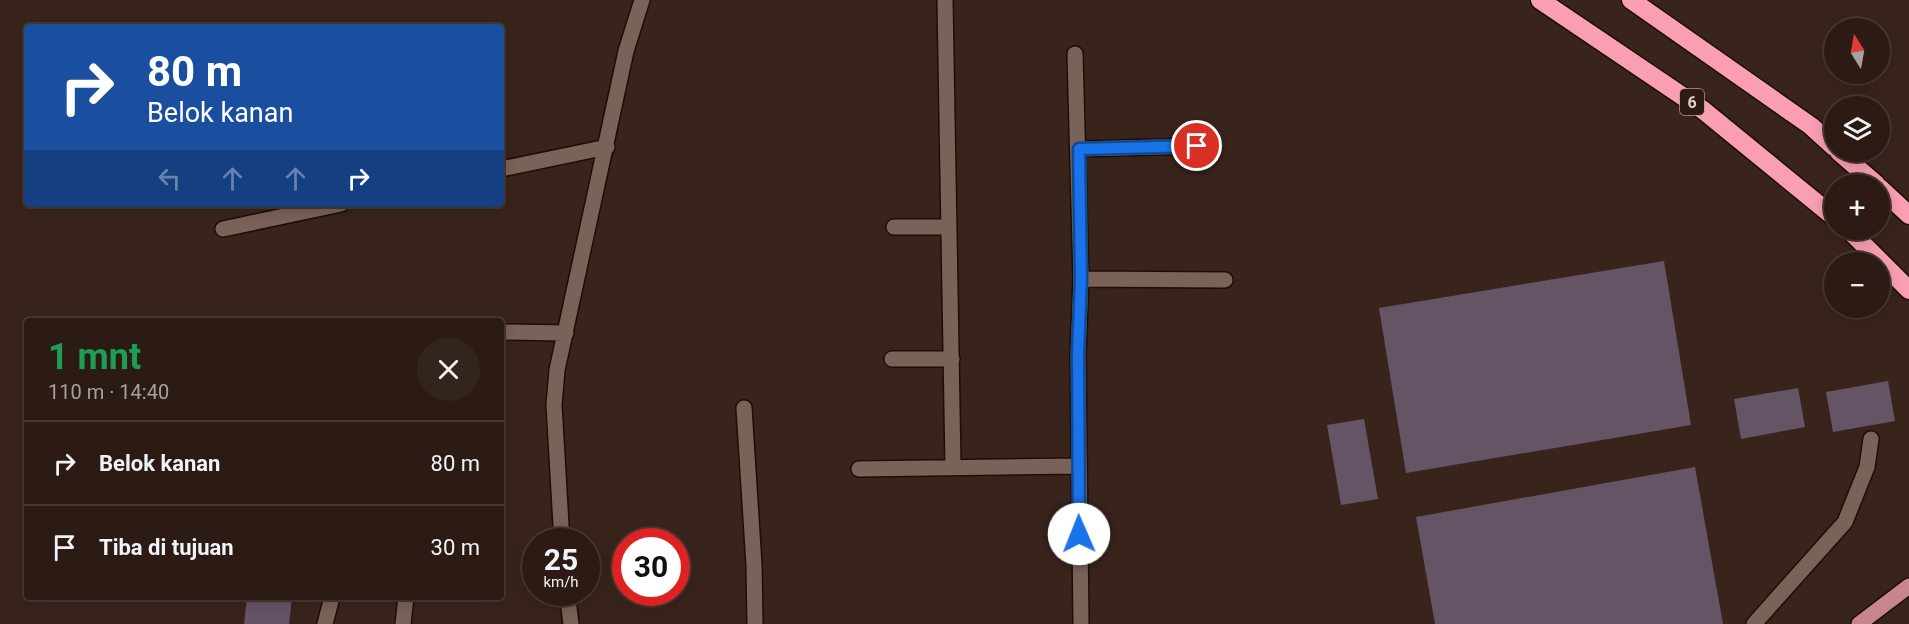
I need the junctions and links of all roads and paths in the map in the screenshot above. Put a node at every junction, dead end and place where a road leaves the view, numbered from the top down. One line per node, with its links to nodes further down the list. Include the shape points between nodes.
1 (642, 0): 8 (street, via 626,51)
2 (945, 0): 18 (street)
3 (1540, 0): 15 (highway, 6, via 1703,110)
4 (1631, 0): 6 (highway)
5 (1075, 54): 9 (street)
6 (1824, 138)
7 (1197, 146): 9 (street)
8 (607, 147): 11 (street); 25 (street)
9 (1079, 149): 21 (street)
10 (1850, 162): 12 (highway)
11 (504, 168)
12 (1864, 174)
13 (1890, 197): 16 (highway)
14 (326, 207): 19 (street)
15 (1824, 209)
16 (1909, 215)
17 (894, 227): 18 (street)
18 (948, 227): 27 (street)
19 (223, 229)
20 (1859, 240): 23 (highway)
21 (1081, 279): 22 (street); 31 (street)
22 (1225, 280)
23 (1909, 290)
24 (504, 332): 25 (street)
25 (566, 333): 33 (street, via 554,405)
26 (892, 359): 27 (street)
27 (952, 359): 30 (street)
28 (744, 408): 41 (street)
29 (1871, 440): 43 (street, via 1867,467 1845,522)
30 (952, 466): 31 (street); 32 (street)
31 (1078, 466): 42 (street)
32 (859, 469)
33 (561, 528)
34 (1909, 586): 44 (main road)
35 (331, 600): 38 (street)
36 (406, 600): 39 (street)
37 (569, 606): 40 (street)
38 (325, 624)
39 (403, 624)
40 (572, 624)
41 (755, 624)
42 (1081, 624)
43 (1754, 624)
44 (1859, 624)

